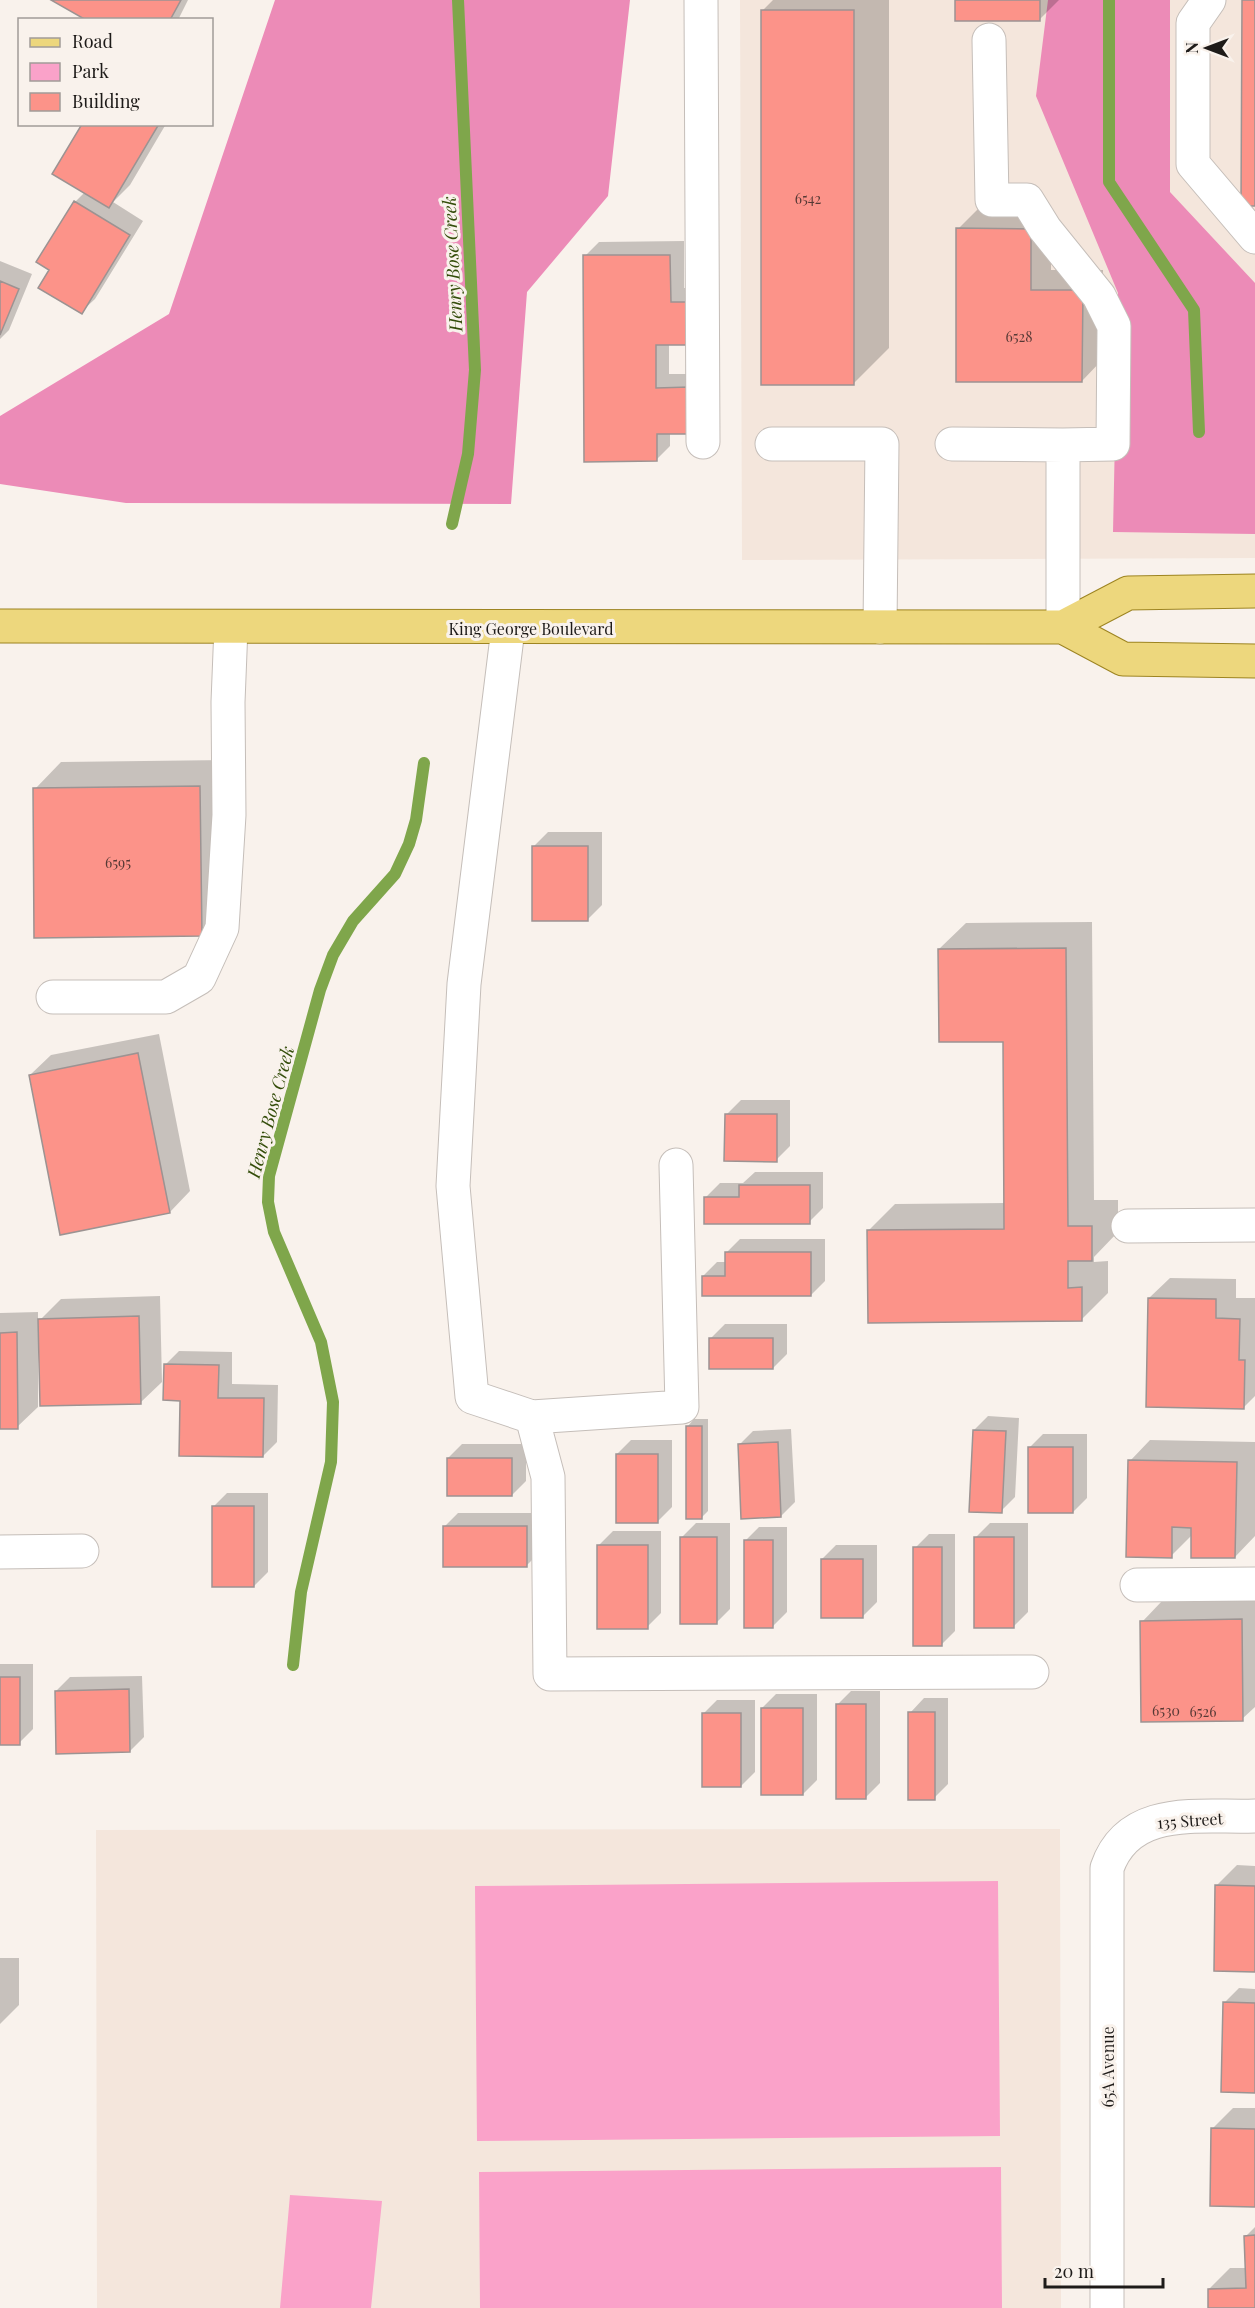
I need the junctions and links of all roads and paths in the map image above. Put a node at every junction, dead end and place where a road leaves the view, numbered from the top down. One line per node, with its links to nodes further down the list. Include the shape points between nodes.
1 (701, 0): 5 (street)
2 (1209, 0): 4 (street, via 1193,23 1193,164)
3 (988, 40): 8 (street, via 992,200 1027,200 1099,296 1114,326 1113,444)
4 (1255, 237)
5 (703, 442)
6 (772, 444): 12 (street, via 882,444)
7 (952, 444): 8 (street)
8 (1063, 445): 13 (street)
9 (1255, 591): 13 (main road, King George Boulevard, via 1128,593)
10 (0, 626): 11 (main road, King George Boulevard)
11 (231, 627): 14 (main road, King George Boulevard); 16 (street, via 229,815 222,928 198,978 166,997)
12 (880, 627): 13 (main road, King George Boulevard); 14 (main road, King George Boulevard)
13 (1063, 627): 15 (main road, King George Boulevard, via 1123,659)
14 (508, 629): 20 (street, via 464,984 453,1186 472,1397)
15 (1255, 661)
16 (53, 997)
17 (676, 1165): 20 (street, via 682,1407)
18 (1255, 1225): 19 (street)
19 (1128, 1226)
20 (532, 1417): 25 (street, via 548,1477 550,1674)
21 (82, 1551): 22 (street)
22 (0, 1552)
23 (1255, 1584): 24 (street)
24 (1137, 1585)
25 (1032, 1672)
26 (1255, 1816): 27 (street, 135 Street, via 1160,1819)
27 (1128, 1833): 28 (street, 65A Avenue, via 1114,1848 1107,1868)
28 (1107, 2308)

